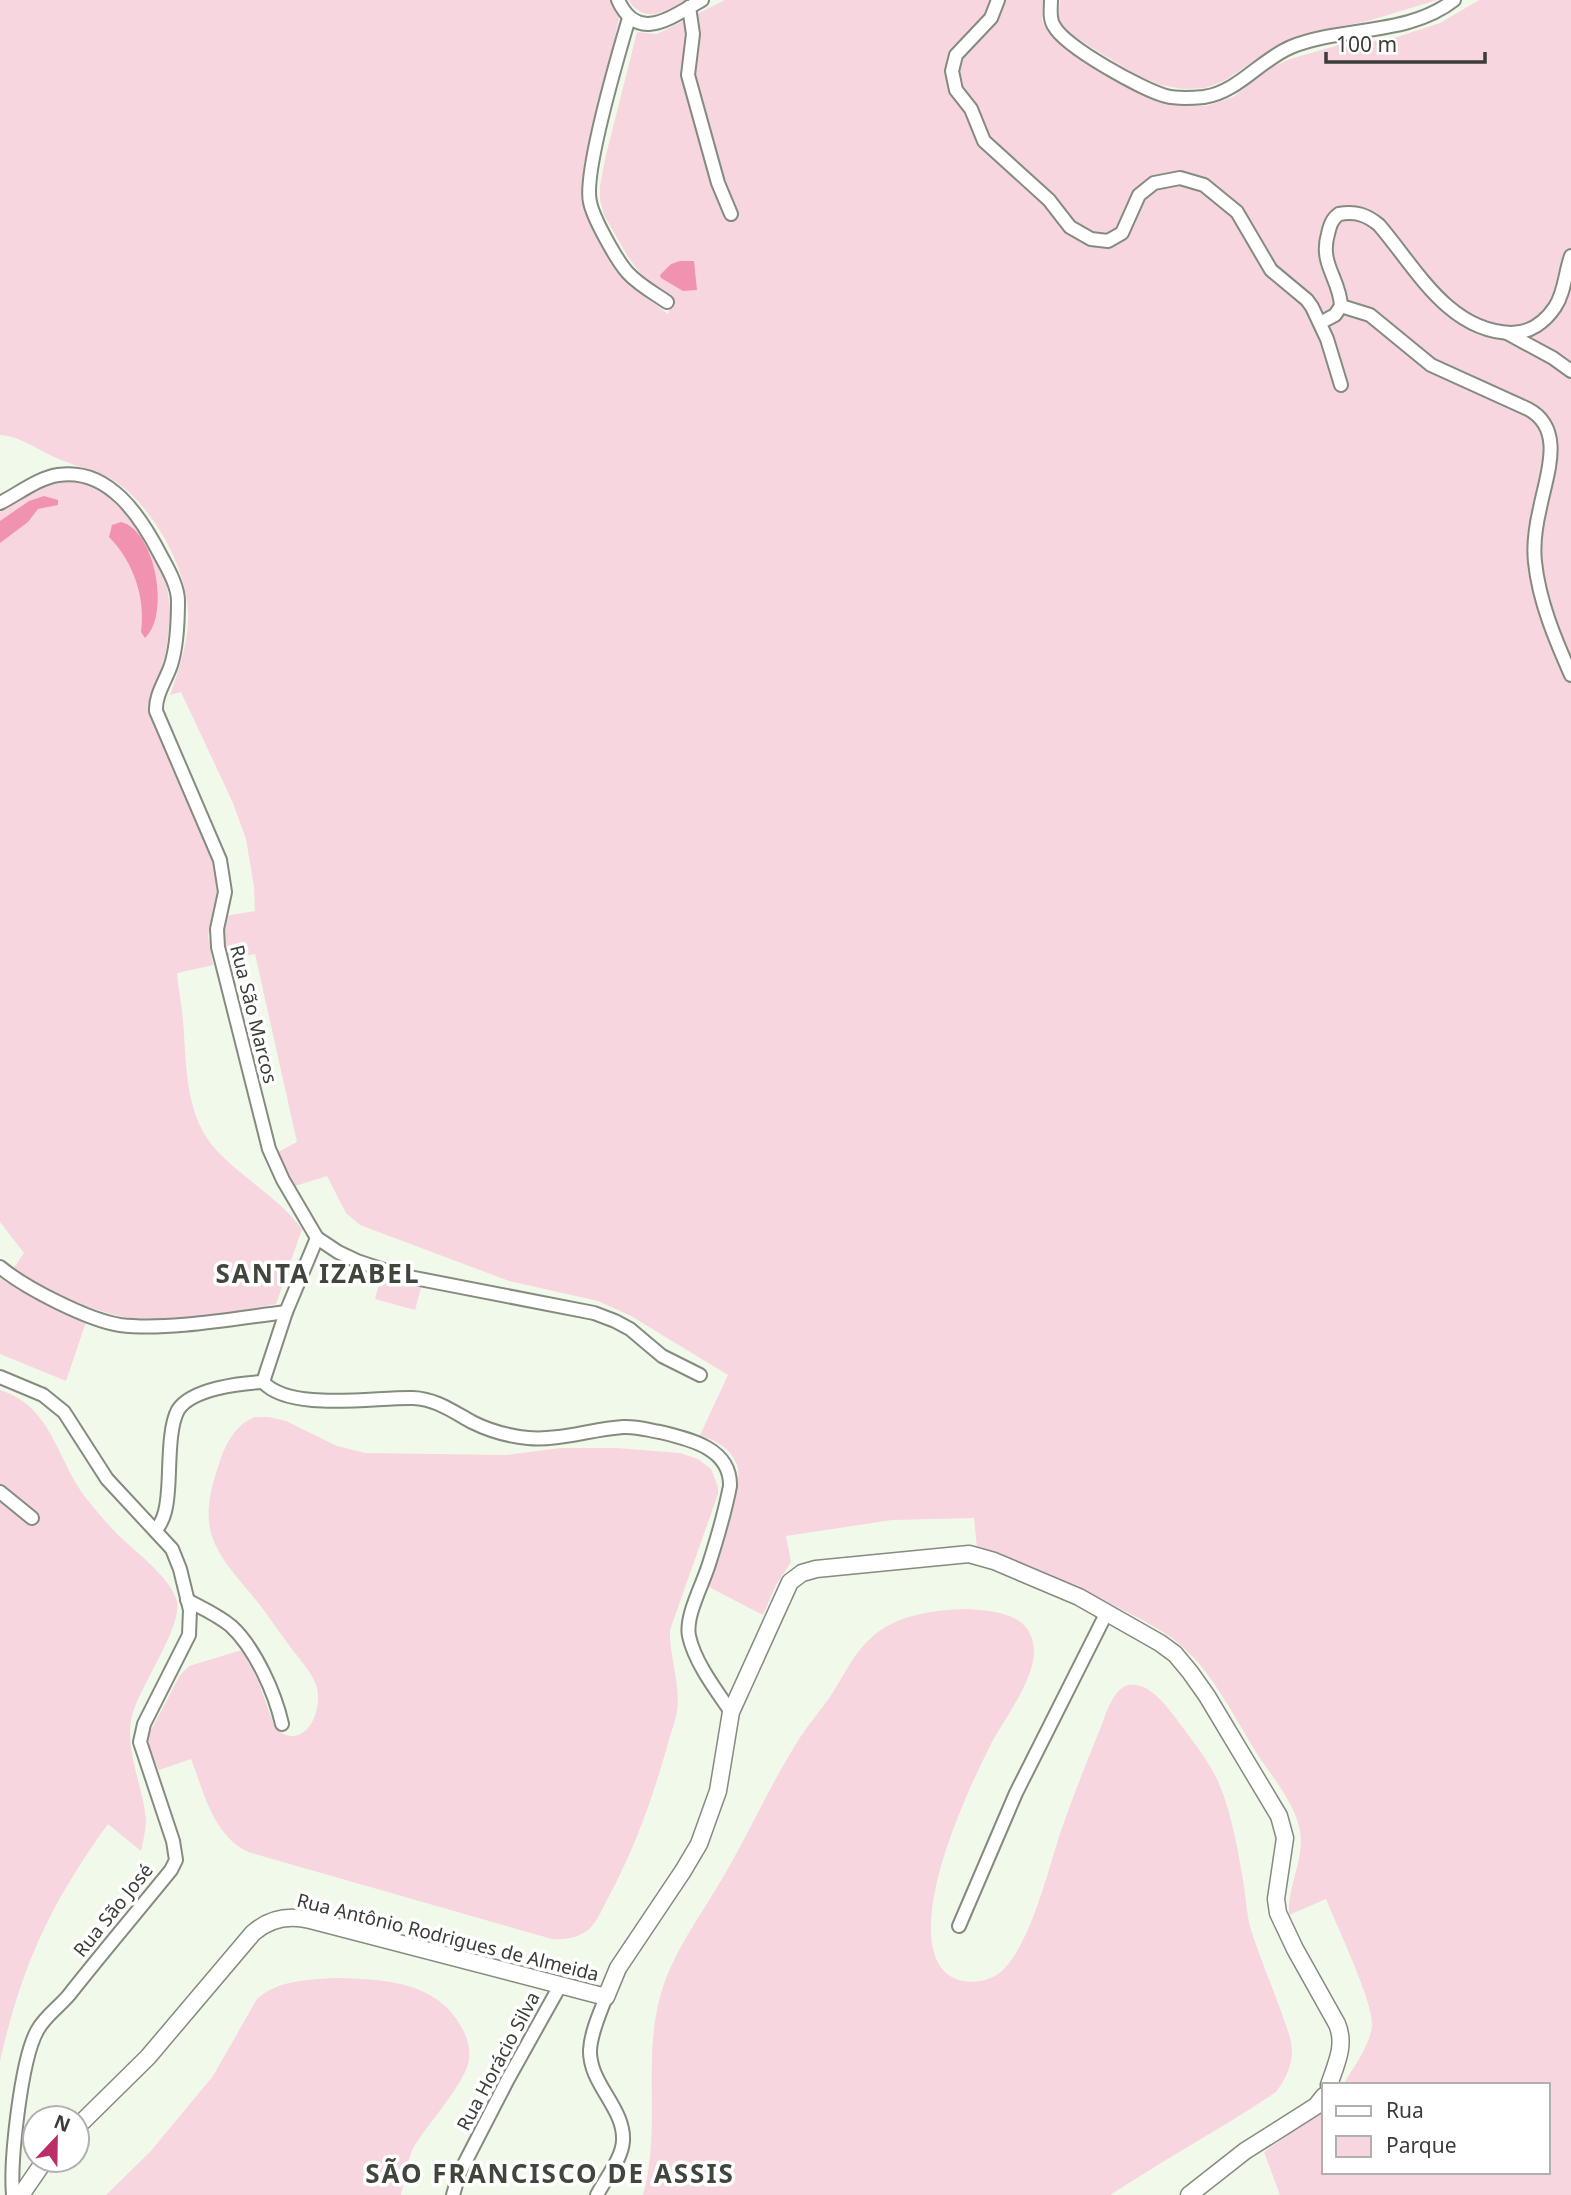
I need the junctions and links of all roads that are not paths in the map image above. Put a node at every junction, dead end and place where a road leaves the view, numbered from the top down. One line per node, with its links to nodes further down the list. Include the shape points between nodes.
1 (618, 0): 7 (street)
2 (702, 0): 6 (street)
3 (998, 0): 12 (street, via 991,18 956,55 951,71 956,90 991,148 1076,232 1100,241 1122,233 1139,195 1154,183 1180,178 1204,185 1237,212 1271,270 1307,300)
4 (1051, 0): 5 (street, via 1052,25 1063,39 1148,89 1168,97 1189,97 1225,92 1287,48 1427,15)
5 (1454, 0)
6 (689, 7): 7 (street, via 649,25); 8 (street, via 693,34 688,75)
7 (629, 18): 10 (street, via 604,112 589,194 594,214 621,263)
8 (731, 214)
9 (1571, 256): 13 (street, via 1559,301 1547,317 1532,328)
10 (667, 302)
11 (1341, 306): 12 (street); 13 (street, via 1325,246 1335,218 1353,212 1379,225 1459,316 1483,328); 17 (street, via 1370,314 1431,365 1528,409 1544,423 1550,461 1534,559 1546,611)
12 (1320, 323): 15 (street)
13 (1507, 332): 14 (street)
14 (1571, 372)
15 (1341, 385)
16 (0, 503): 18 (street, Rua São Marcos, via 58,475 103,483 139,518 173,581 178,599 173,657 156,711 220,860 225,892 218,947 266,1140 282,1180)
17 (1571, 675)
18 (317, 1238): 20 (street); 21 (street, Rua São Marcos, via 357,1261 399,1275 594,1313 630,1329 662,1356)
19 (0, 1267): 20 (street, via 72,1308 120,1325)
20 (286, 1312): 23 (street)
21 (700, 1375)
22 (0, 1377): 26 (street, Rua São José, via 37,1391 58,1407 107,1479)
23 (263, 1382): 26 (street, via 214,1390 180,1407 173,1430 164,1515); 31 (street, via 276,1393 301,1398 423,1399 496,1432 527,1438 634,1427 705,1446 723,1463 730,1486 689,1632 698,1659)
24 (0, 1492): 25 (street)
25 (32, 1518)
26 (156, 1530): 27 (street, Rua São José, via 172,1549)
27 (187, 1600): 29 (street); 30 (street, Rua São José)
28 (1107, 1612): 31 (street, via 1033,1576 974,1555 816,1569 798,1575 787,1586); 33 (street, via 1022,1780); 36 (street, via 1169,1649 1185,1667 1275,1807 1285,1838 1278,1913 1341,2037)
29 (227, 1623): 30 (street, via 200,1616); 32 (street, via 247,1645 267,1680)
30 (189, 1631): 40 (street, Rua São José, via 144,1724 140,1742 176,1860 34,2036 19,2109)
31 (731, 1712): 35 (street, via 718,1791 702,1836 618,1968)
32 (282, 1724)
33 (959, 1926)
34 (561, 1984): 35 (street, Rua Antônio Rodrigues de Almeida); 38 (street, Rua Antônio Rodrigues de Almeida, via 304,1919 277,1919 253,1933 148,2057); 42 (street, Rua Horácio Silva, via 502,2091)
35 (606, 1997): 43 (street, via 590,2056 623,2141)
36 (1330, 2083)
37 (1322, 2098): 44 (street)
38 (91, 2113)
39 (35, 2174): 41 (street)
40 (13, 2195)
41 (21, 2195)
42 (453, 2195)
43 (597, 2195)
44 (1189, 2195)

